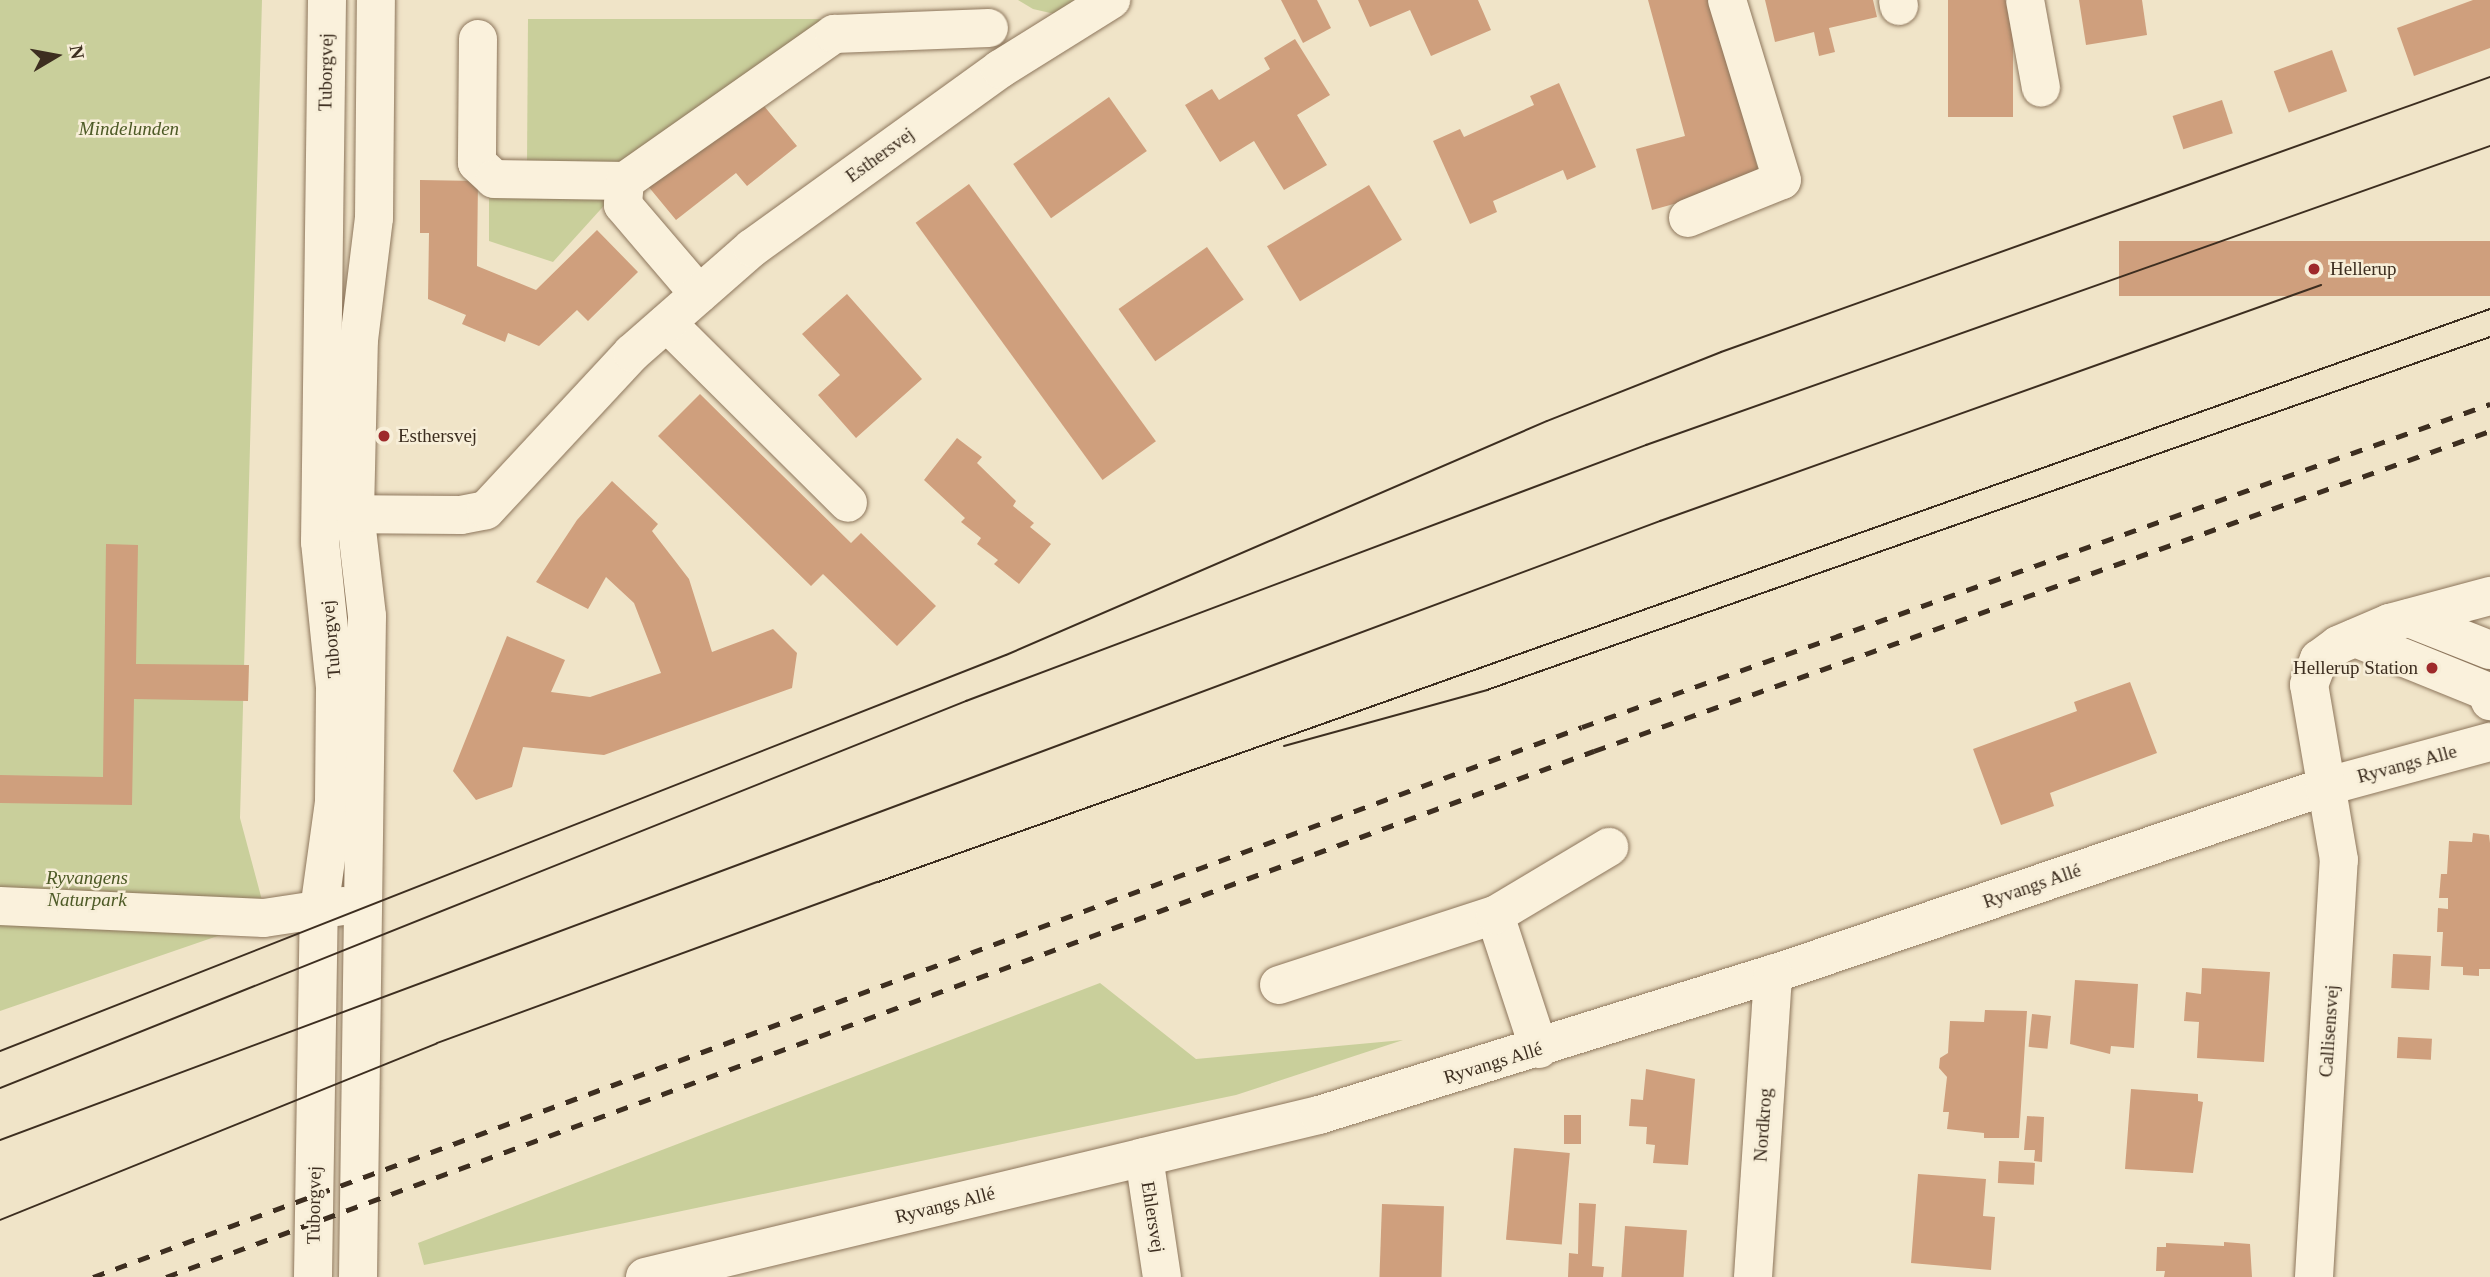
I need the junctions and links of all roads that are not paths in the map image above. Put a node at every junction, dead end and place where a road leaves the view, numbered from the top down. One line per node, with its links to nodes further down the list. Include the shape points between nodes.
1 (327, 0): 15 (street, Tuborgvej)
2 (376, 0): 15 (street, Tuborgvej, via 374,218)
3 (1111, 0): 8 (street, Esthersvej)
4 (1727, 0): 11 (street, via 1782,180)
5 (2025, 0): 9 (street)
6 (985, 14): 8 (street); 10 (street, via 834,34)
7 (478, 38): 10 (street, via 477,163 494,180)
8 (1000, 69): 12 (street, Esthersvej, via 752,248)
9 (2041, 88)
10 (625, 181): 12 (street, via 623,205)
11 (1688, 218)
12 (699, 294): 13 (street, Esthersvej)
13 (667, 323): 14 (street); 15 (street, Esthersvej, via 632,353 485,510 461,515)
14 (848, 503)
15 (338, 514): 24 (street, Tuborgvej, via 367,616); 26 (street, Tuborgvej, via 334,802)
16 (2482, 603): 17 (street, Callisensvej)
17 (2409, 618): 18 (street, Callisensvej); 19 (street)
18 (2355, 638): 20 (street, via 2486,691); 22 (street, Callisensvej, via 2319,659 2309,685)
19 (2490, 650)
20 (2490, 701)
21 (2490, 742): 22 (street, Ryvangs Alle)
22 (2324, 787): 28 (street, Ryvangs Allé); 37 (street, Callisensvej, via 2339,860)
23 (1609, 847): 27 (street)
24 (363, 904): 26 (street); 33 (street, Tuborgvej)
25 (0, 906): 26 (street, via 264,918)
26 (319, 910): 32 (street, Tuborgvej)
27 (1495, 915): 29 (street); 30 (street)
28 (1773, 974): 30 (street, Ryvangs Allé); 36 (street, Nordkrog)
29 (1279, 985)
30 (1539, 1049): 31 (street, Ryvangs Allé, via 1319,1115)
31 (1144, 1157): 34 (street, Ryvangs Allé); 35 (street, Ehlersvej)
32 (313, 1277)
33 (358, 1277)
34 (645, 1277)
35 (1162, 1277)
36 (1753, 1277)
37 (2314, 1277)

